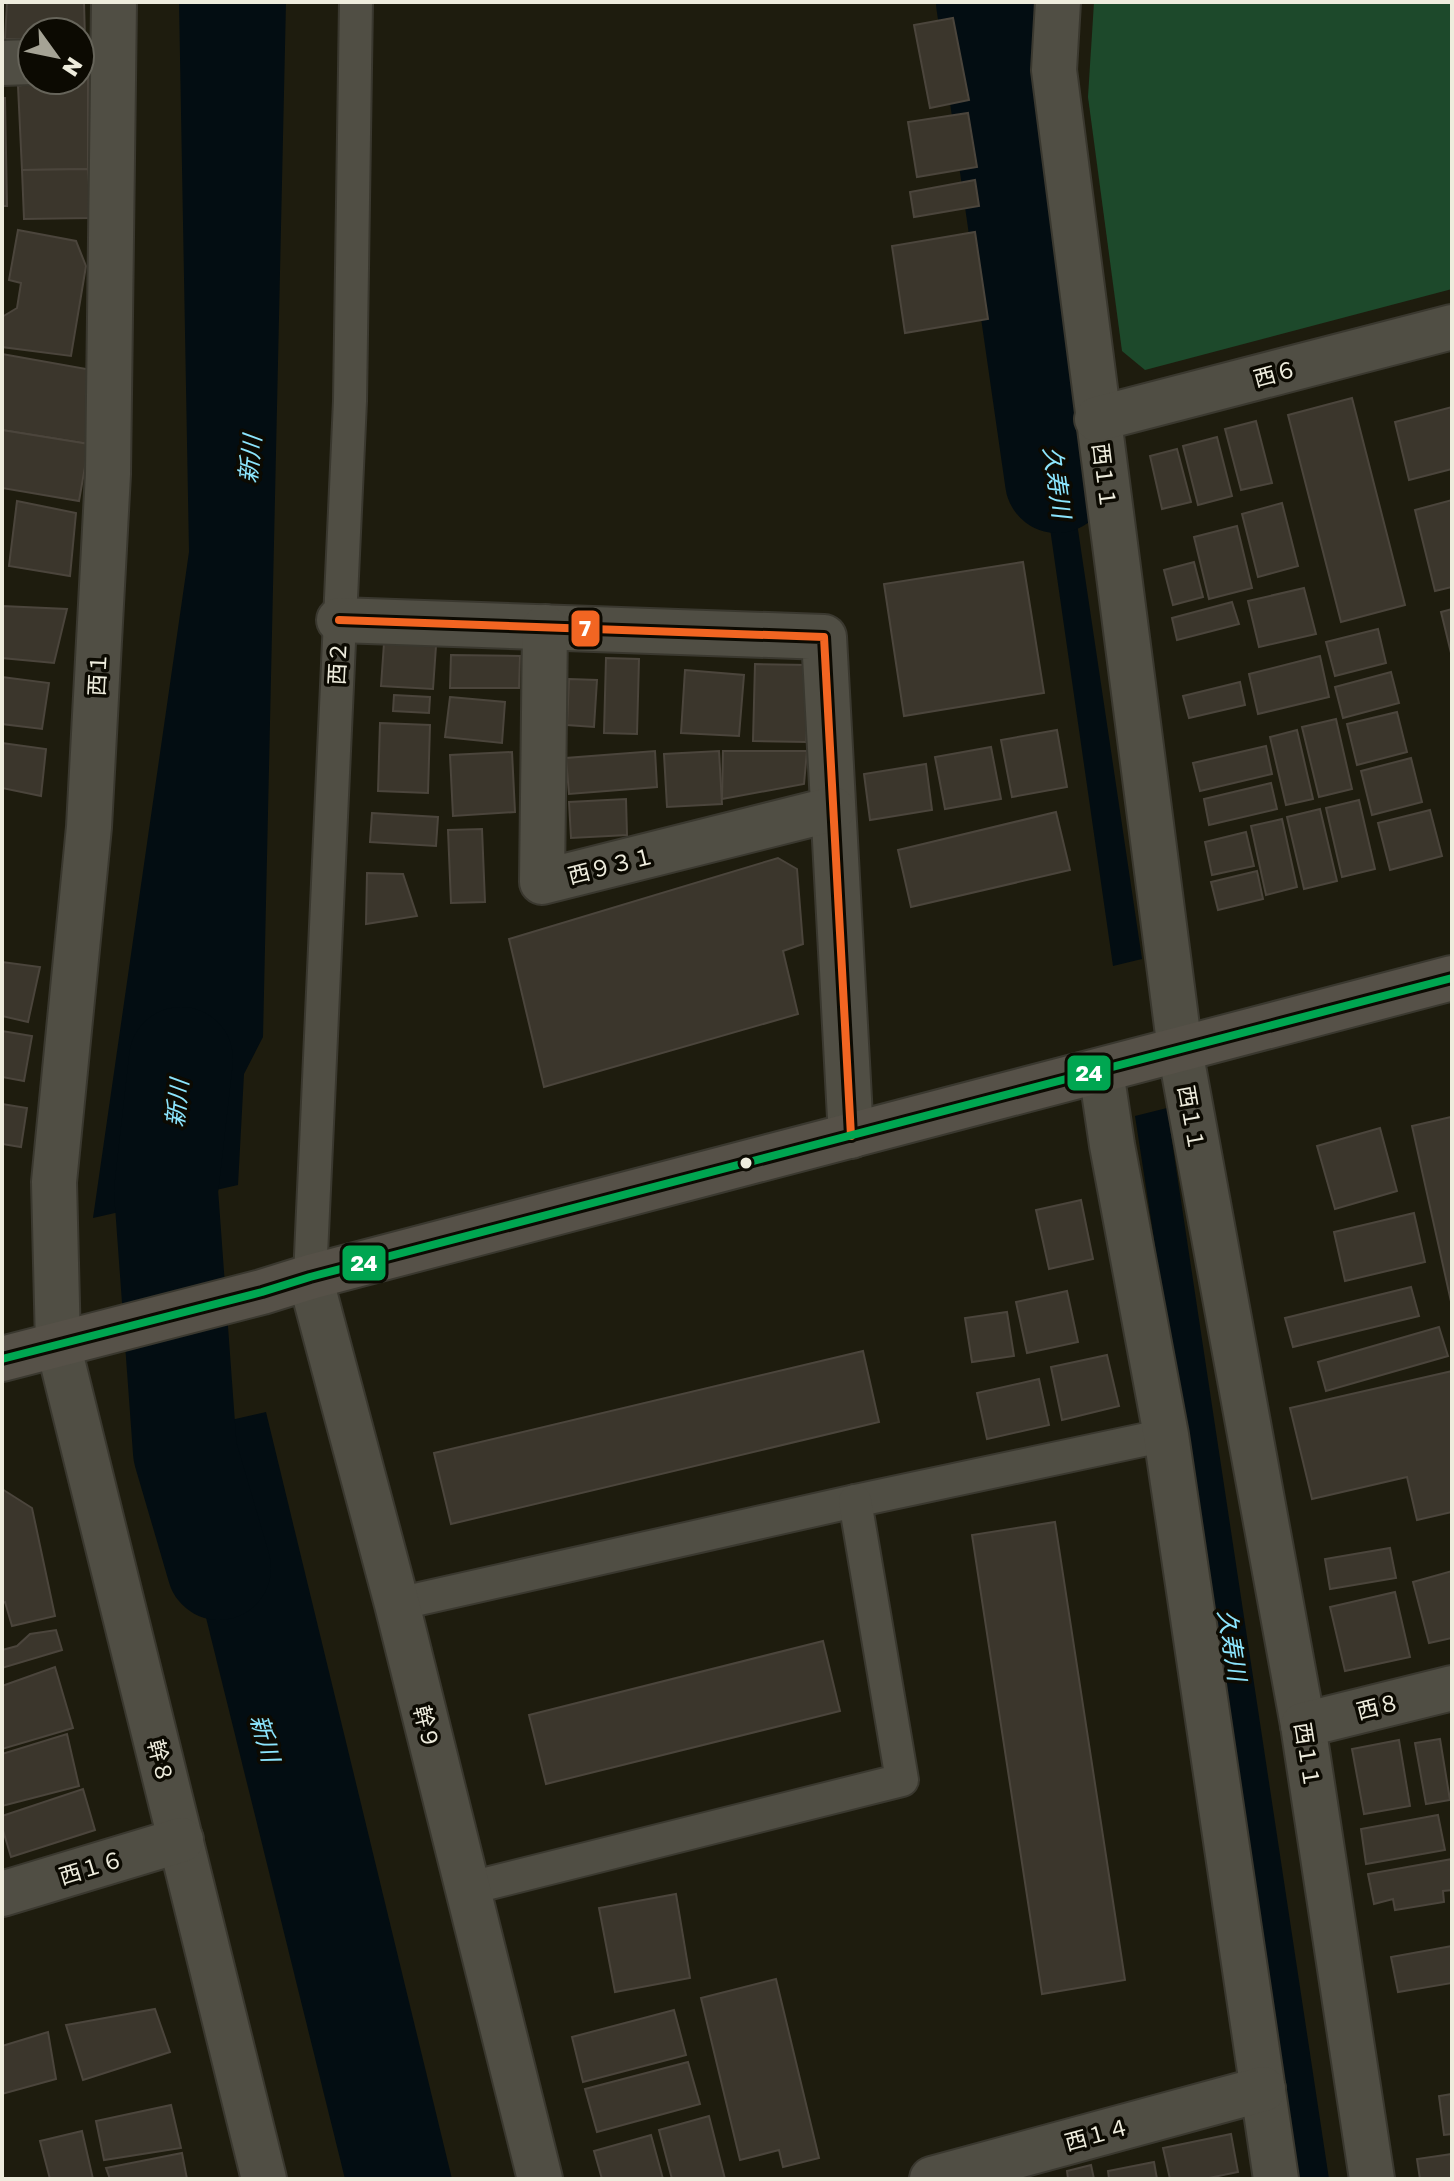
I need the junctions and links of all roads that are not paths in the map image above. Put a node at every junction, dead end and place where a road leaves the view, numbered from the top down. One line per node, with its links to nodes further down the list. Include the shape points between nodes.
1 (114, 2): 4 (street, 西１)
2 (356, 2): 7 (lane, 西２, via 350,401)
3 (1058, 2): 6 (street, 西１１, via 1054,70)
4 (97, 60): 15 (street, 西１, via 108,474 89,827 54,1182)
5 (1452, 327): 6 (street, 西６)
6 (1097, 419): 11 (street, 西１１)
7 (339, 620): 8 (street); 14 (lane, 西２)
8 (545, 627): 9 (street, via 824,637); 9 (street, 西９３１, via 542,882)
9 (833, 809): 13 (street)
10 (1452, 978): 11 (main road)
11 (1180, 1050): 12 (main road); 21 (street, 西１１)
12 (1101, 1071): 13 (main road); 17 (street)
13 (851, 1136): 14 (main road)
14 (310, 1277): 15 (main road); 19 (street, 幹９)
15 (58, 1344): 16 (main road); 22 (street, 幹８)
16 (2, 1359)
17 (1166, 1435): 18 (lane); 25 (street)
18 (855, 1501): 19 (lane); 23 (lane, via 902,1780)
19 (397, 1604): 23 (street, 幹９)
20 (1452, 1688): 21 (street, 西８)
21 (1303, 1725): 30 (street, 西１１)
22 (181, 1840): 24 (street, 西１６); 27 (street, 幹８)
23 (466, 1889): 28 (street, 幹９)
24 (2, 1894)
25 (1263, 2089): 26 (street, 西１４); 29 (street)
26 (952, 2176)
27 (264, 2179)
28 (540, 2179)
29 (1276, 2179)
30 (1372, 2179)

